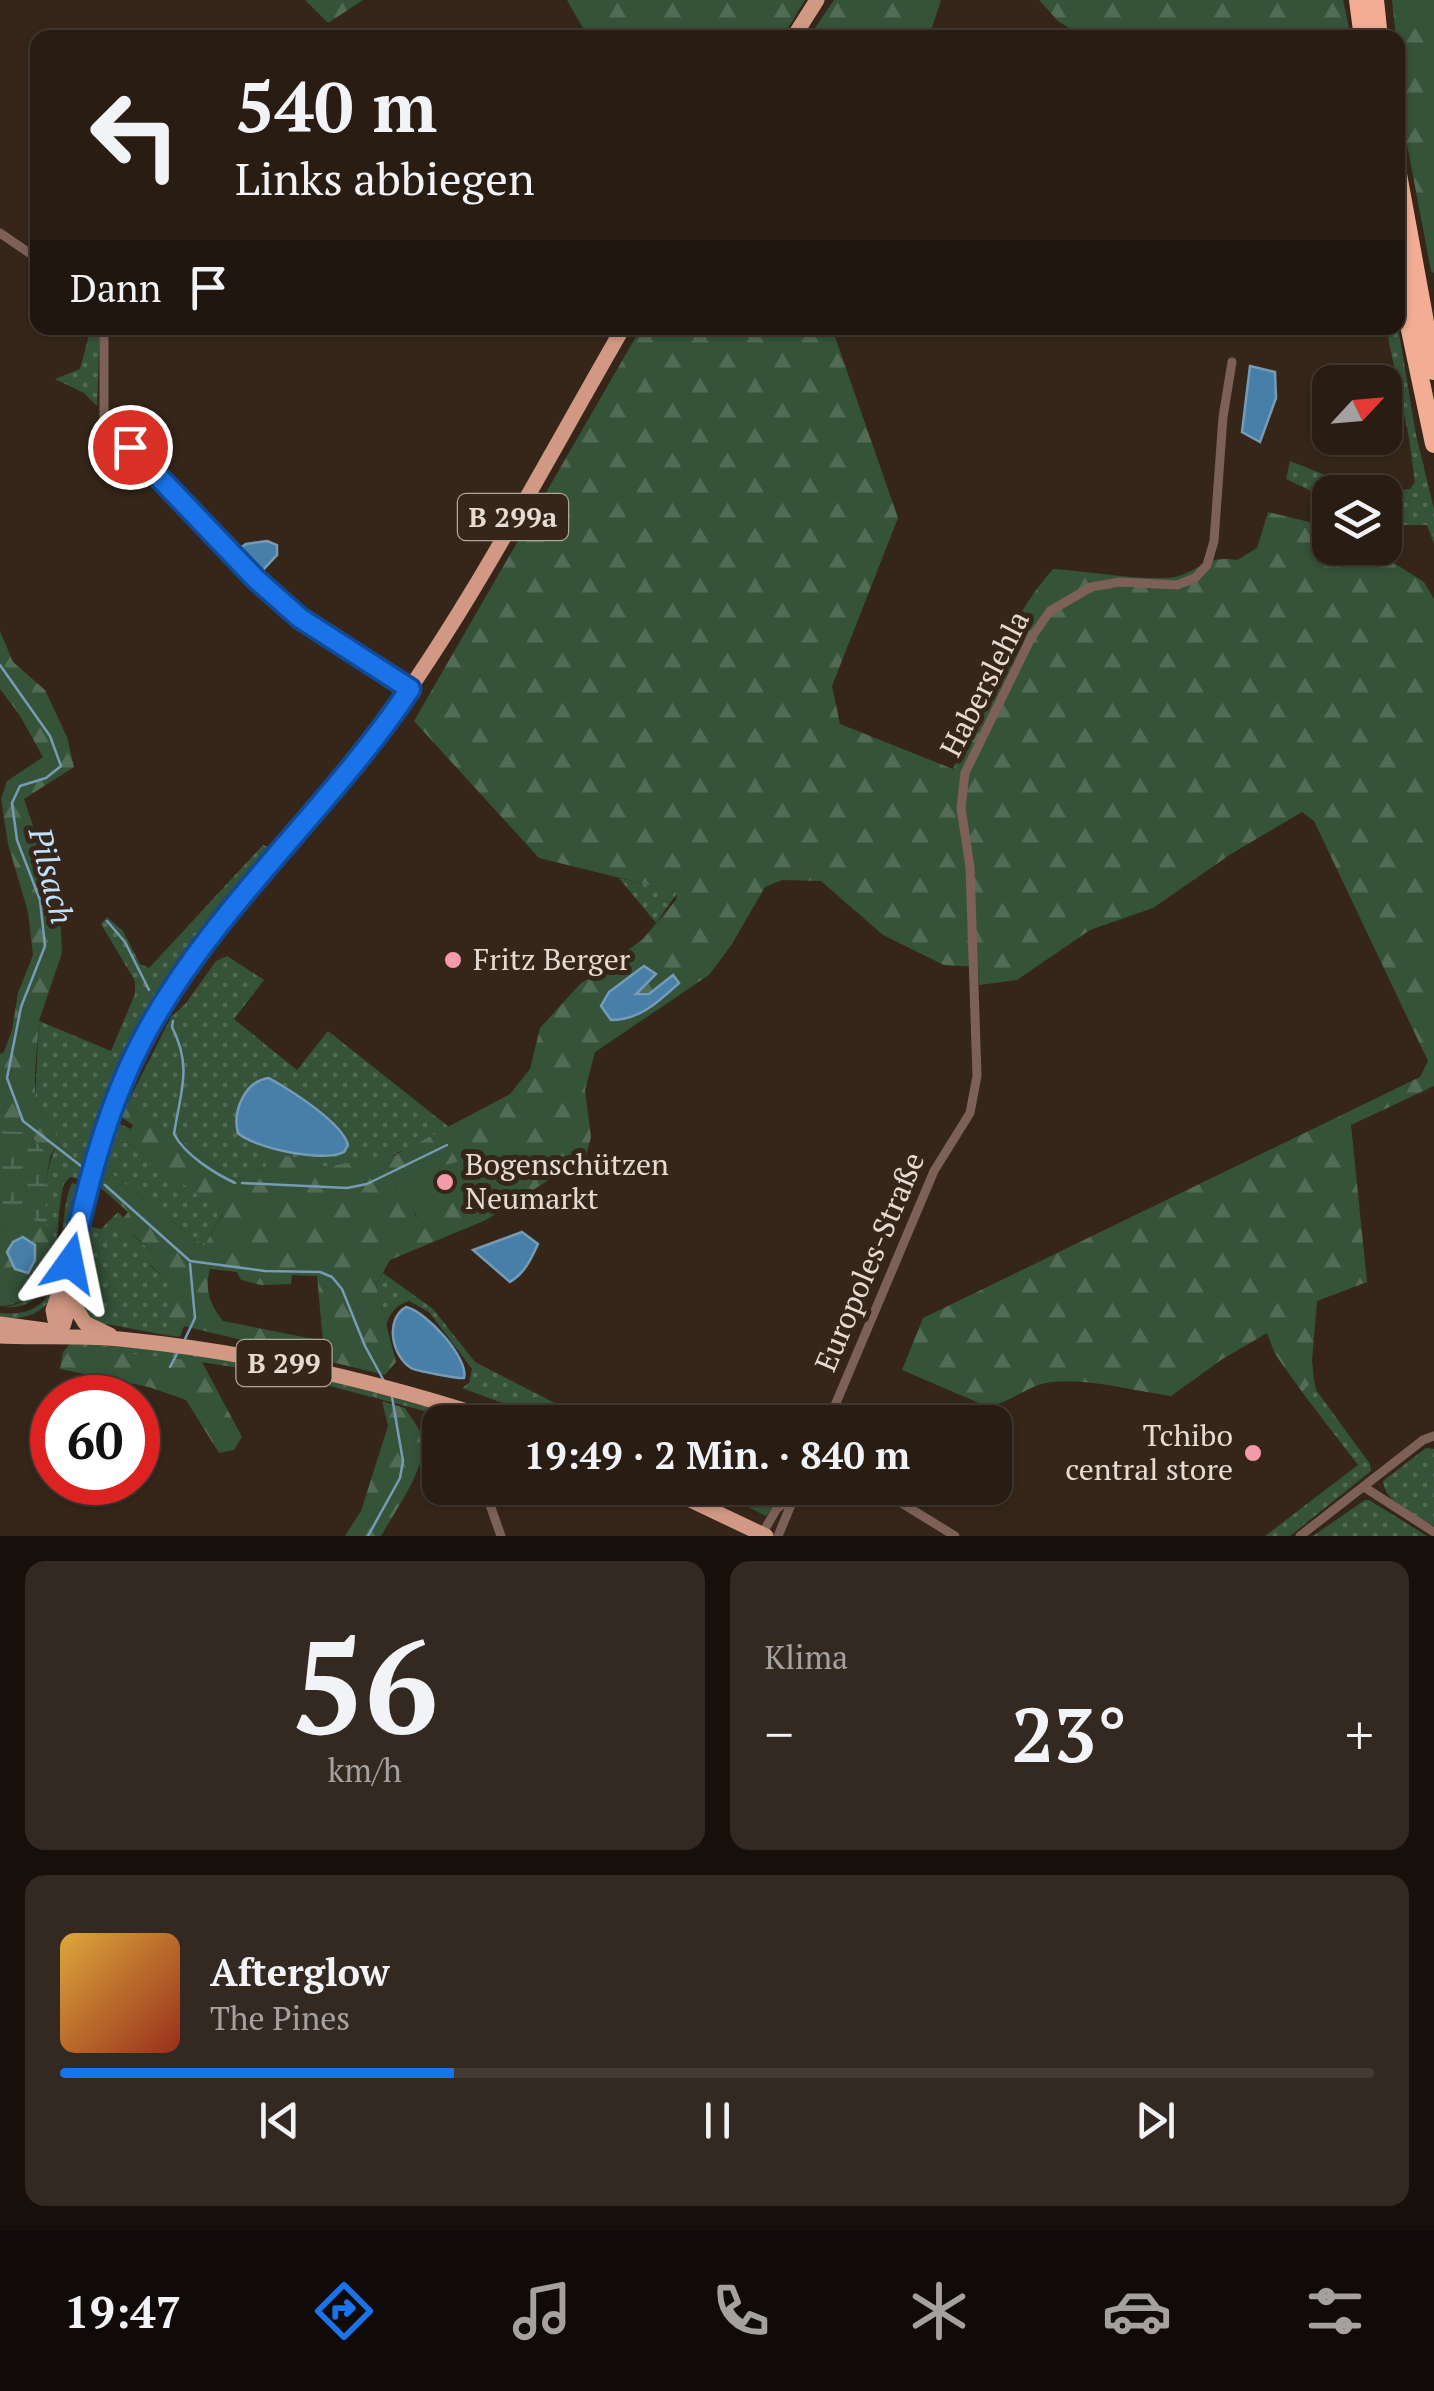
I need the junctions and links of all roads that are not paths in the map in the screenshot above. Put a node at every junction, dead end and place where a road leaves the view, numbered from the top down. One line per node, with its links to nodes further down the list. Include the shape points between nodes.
1 (817, 0): 4 (main road)
2 (1358, 0): 5 (highway)
3 (1375, 0): 6 (highway)
4 (798, 30)
5 (1362, 30)
6 (1379, 30)
7 (1405, 212): 14 (highway)
8 (0, 233): 9 (street)
9 (30, 254)
10 (1405, 306): 15 (highway)
11 (104, 335): 16 (street, via 105,421 300,618)
12 (620, 335): 16 (main road, B 299a)
13 (1232, 362): 17 (street, Haberslehla, via 1207,564 1177,585 1091,587 1050,612 965,773 961,808 970,867 977,1062 975,1099)
14 (1434, 371)
15 (1434, 444)
16 (410, 689): 18 (main road, B 299a, via 164,1002 109,1114)
17 (963, 1125): 24 (street, Europoles-Straße, via 934,1171)
18 (62, 1300): 19 (main road, via 39,1318); 21 (main road, B 299a); 22 (main road, via 85,1323)
19 (7, 1324): 21 (main road, B 299)
20 (0, 1336): 21 (main road, B 299)
21 (58, 1336): 22 (main road, B 299)
22 (128, 1340): 23 (main road, B 299, via 306,1368)
23 (438, 1405)
24 (835, 1405)
25 (1434, 1436): 26 (street)
26 (1364, 1487): 32 (street); 36 (street)
27 (490, 1505): 34 (street)
28 (703, 1505): 33 (main road)
29 (781, 1505): 33 (street)
30 (792, 1505): 33 (street)
31 (905, 1505): 35 (street)
32 (1434, 1532)
33 (769, 1535)
34 (500, 1536)
35 (955, 1536)
36 (1300, 1536)

